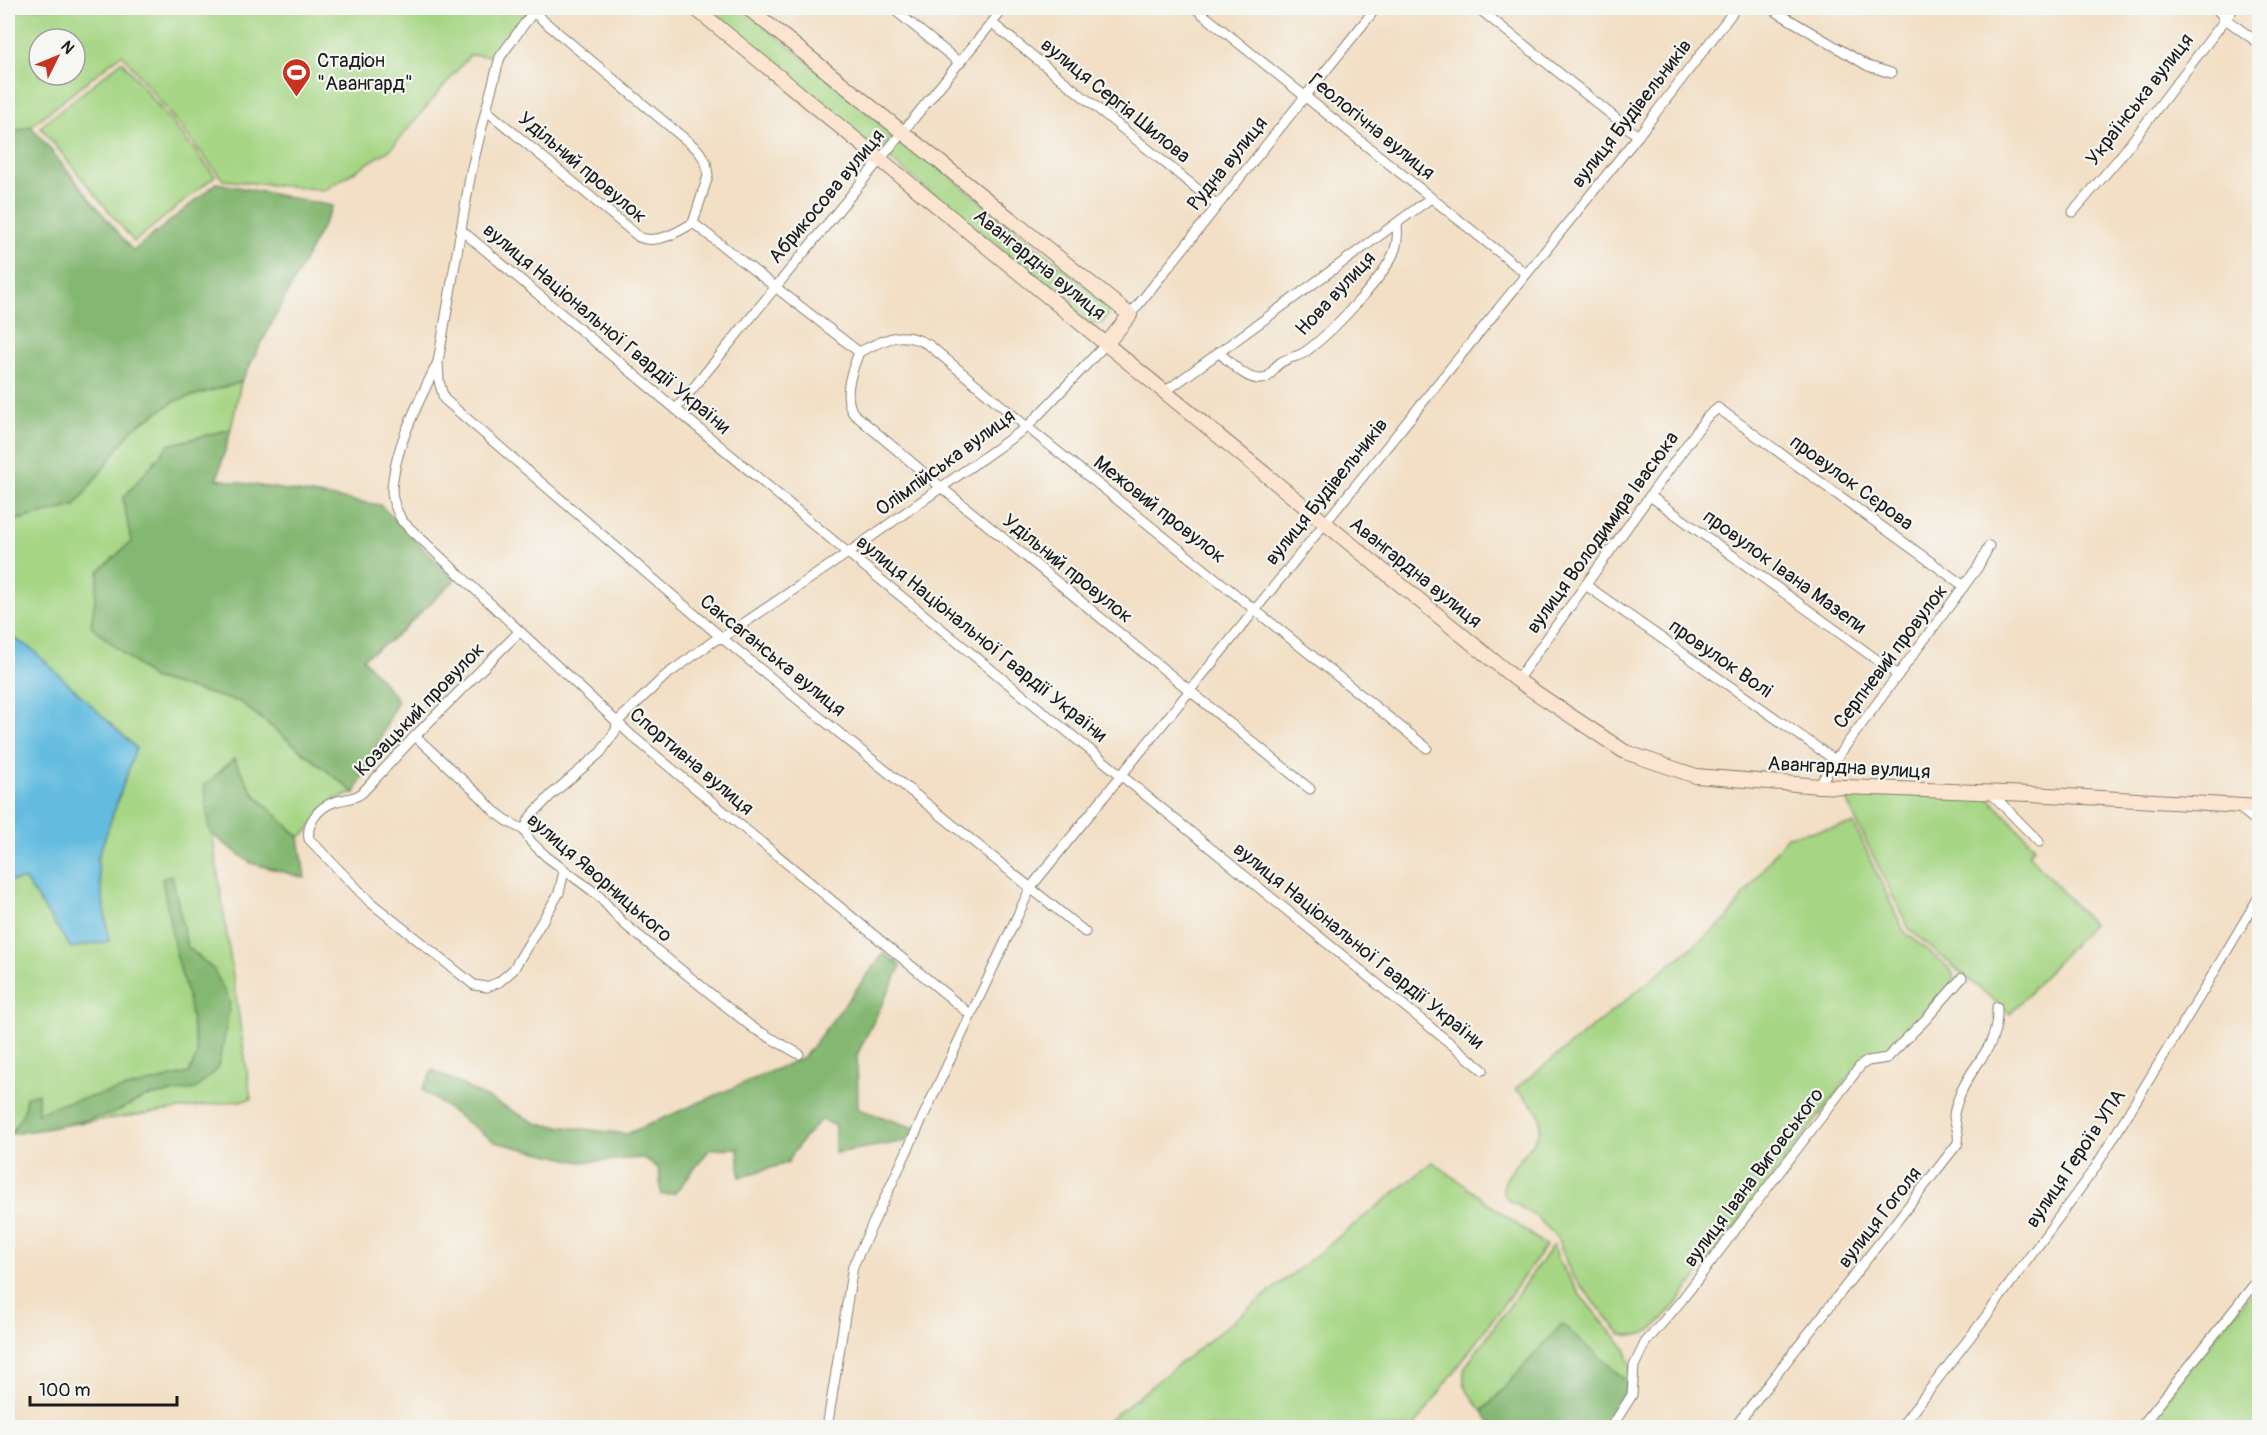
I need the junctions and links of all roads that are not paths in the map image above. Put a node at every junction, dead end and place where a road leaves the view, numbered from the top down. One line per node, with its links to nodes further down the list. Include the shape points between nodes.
1 (695, 8): 22 (street, Авангардна вулиця)
2 (748, 8): 20 (street, Авангардна вулиця)
3 (892, 8): 16 (street)
4 (1004, 8): 14 (street, Абрикосова вулиця)
5 (1195, 8): 18 (street, Геологічна вулиця)
6 (1376, 8): 18 (street, Рудна вулиця)
7 (1478, 8): 21 (street)
8 (1736, 8): 21 (street, вулиця Будівельників)
9 (1770, 8): 17 (street, via 1869,66)
10 (2216, 8): 13 (street)
11 (2234, 8): 13 (street, Українська вулиця)
12 (534, 10): 19 (street, via 500,57); 26 (street, via 698,150 706,162 708,177)
13 (2224, 18): 15 (street); 25 (street, Українська вулиця, via 2120,157)
14 (992, 23): 16 (street, Абрикосова вулиця); 24 (street, вулиця Сергія Шилова)
15 (2259, 44)
16 (960, 63): 20 (street, Абрикосова вулиця)
17 (1891, 73)
18 (1306, 96): 23 (street, Геологічна вулиця); 24 (street, Рудна вулиця)
19 (486, 110): 26 (street, Удільний провулок, via 639,237 657,239); 28 (street)
20 (903, 132): 22 (street, Абрикосова вулиця); 31 (street, Авангардна вулиця)
21 (1638, 136): 29 (street, вулиця Будівельників)
22 (880, 159): 30 (street, Абрикосова вулиця); 32 (street, Авангардна вулиця)
23 (1431, 198): 27 (street, Нова вулиця); 29 (street, Геологічна вулиця)
24 (1217, 206): 31 (street, Рудна вулиця)
25 (2073, 212)
26 (693, 223): 30 (street)
27 (1397, 224): 34 (street, Нова вулиця); 34 (street, Нова вулиця, via 1397,244 1390,261 1330,331 1304,353 1277,365 1263,380 1251,378)
28 (461, 230): 35 (street); 38 (street, вулиця Національної Гвардії України)
29 (1525, 273): 42 (street, вулиця Будівельників)
30 (776, 286): 33 (street); 38 (street, Абрикосова вулиця)
31 (1130, 315): 32 (street, Рудна вулиця)
32 (1107, 343): 36 (street, Авангардна вулиця); 39 (street, Олімпійська вулиця)
33 (858, 352): 39 (street, Межовий провулок, via 896,336 915,337); 40 (street, Удільний провулок, via 848,393 853,413)
34 (1218, 352): 36 (street, Нова вулиця)
35 (438, 362): 48 (street, Спортивна вулиця, via 400,450 392,490 395,507 402,521); 49 (street, Саксаганська вулиця, via 444,399)
36 (1166, 392): 42 (street, Авангардна вулиця)
37 (1718, 408): 41 (street, вулиця Володимира Івасюка, via 1706,418); 46 (street, провулок Сєрова)
38 (676, 409): 44 (street, вулиця Національної Гвардії України)
39 (1027, 427): 40 (street, Олімпійська вулиця); 47 (street, Межовий провулок)
40 (942, 488): 44 (street, Олімпійська вулиця); 52 (street, Удільний провулок)
41 (1650, 496): 45 (street, вулиця Володимира Івасюка); 50 (street, провулок Івана Мазепи)
42 (1324, 522): 47 (street, вулиця Будівельників); 51 (street, Авангардна вулиця)
43 (1989, 546): 46 (street, Серпневий провулок)
44 (849, 553): 49 (street, Олімпійська вулиця); 57 (street, вулиця Національної Гвардії України)
45 (1587, 586): 51 (street, вулиця Володимира Івасюка); 56 (street, провулок Волі)
46 (1964, 586): 50 (street, Серпневий провулок)
47 (1255, 608): 52 (street, вулиця Будівельників); 55 (street, Межовий провулок)
48 (519, 632): 53 (street, Спортивна вулиця); 54 (street, Козацький провулок)
49 (722, 638): 53 (street, Олімпійська вулиця, via 665,676); 67 (street, Саксаганська вулиця)
50 (1898, 675): 56 (street, Серпневий провулок)
51 (1517, 680): 58 (street, Авангардна вулиця, via 1624,752 1696,776)
52 (1190, 691): 57 (street, вулиця Будівельників); 59 (street, Удільний провулок)
53 (617, 722): 64 (street, Олімпійська вулиця, via 616,730 600,752 551,795 531,816); 72 (street, Спортивна вулиця)
54 (415, 736): 64 (street, вулиця Яворницького, via 494,811); 66 (street, Козацький провулок, via 362,793 326,805 308,827 312,844 370,902 474,985 487,987 513,970 559,893)
55 (1427, 748)
56 (1835, 760): 58 (street, Серпневий провулок)
57 (1121, 774): 67 (street, вулиця Будівельників); 74 (street, вулиця Національної Гвардії України)
58 (1819, 786): 60 (street, Авангардна вулиця)
59 (1311, 789)
60 (1991, 793): 61 (street, Авангардна вулиця); 65 (street)
61 (2238, 807): 62 (street, Авангардна вулиця); 63 (street)
62 (2259, 807)
63 (2259, 824)
64 (524, 830): 66 (street, вулиця Яворницького, via 531,842)
65 (2039, 842)
66 (564, 871): 73 (street, вулиця Яворницького, via 598,895 623,923 753,1028)
67 (1031, 887): 69 (street, Саксаганська вулиця); 72 (street, вулиця Будівельників)
68 (2259, 895): 79 (street, вулиця Героїв УПА, via 2095,1168)
69 (1084, 932)
70 (1962, 978): 77 (street, вулиця Івана Виговського, via 1887,1058 1861,1065 1645,1343 1634,1366 1632,1395)
71 (1997, 1007): 78 (street, вулиця Гоголя, via 1992,1042 1969,1076 1957,1105 1954,1117 1960,1134 1958,1143)
72 (971, 1015): 76 (street, вулиця Будівельників, via 853,1266)
73 (799, 1054)
74 (1483, 1070)
75 (2253, 1286): 80 (street)
76 (827, 1428)
77 (1611, 1428)
78 (1734, 1428)
79 (1900, 1428)
80 (2140, 1428)

